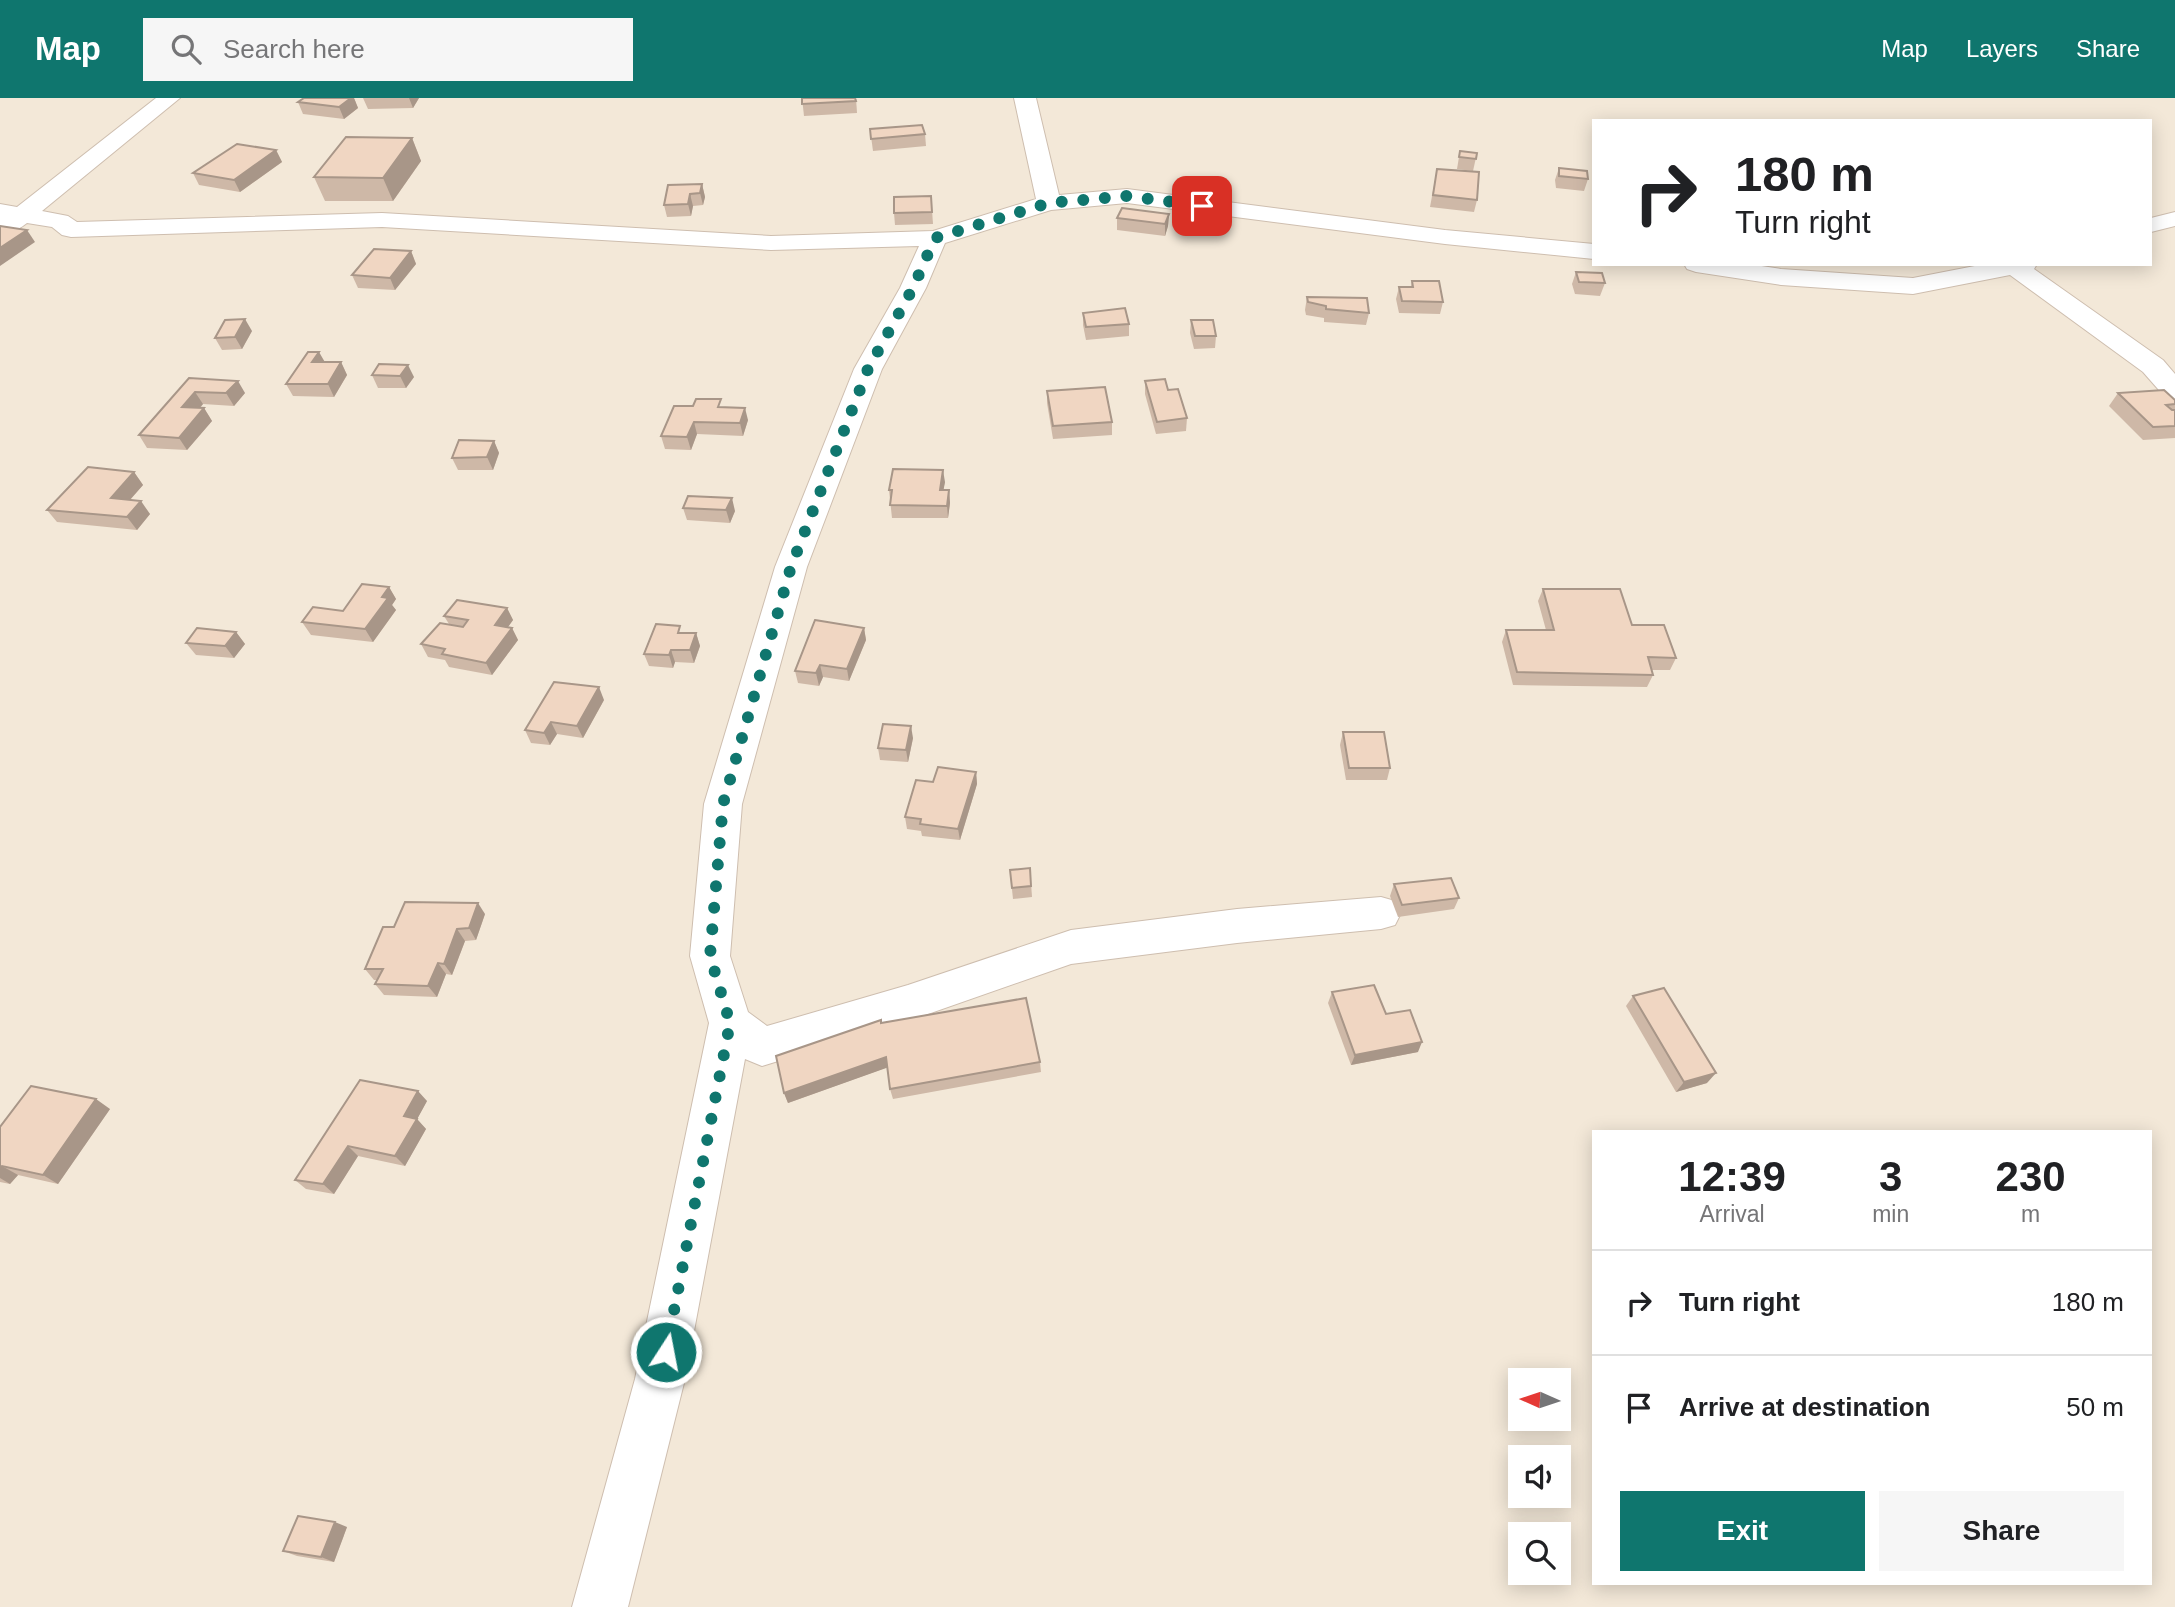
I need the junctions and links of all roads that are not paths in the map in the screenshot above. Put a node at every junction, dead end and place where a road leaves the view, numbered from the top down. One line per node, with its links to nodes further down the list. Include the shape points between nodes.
1 (169, 98): 5 (street)
2 (1025, 98): 3 (street)
3 (1049, 203): 7 (street); 8 (street, via 1127,196)
4 (2175, 219): 6 (street)
5 (7, 220): 7 (street, via 59,221 71,230 382,220 771,243)
6 (2152, 225)
7 (935, 238): 14 (street, via 868,369 791,567 723,804 710,956)
8 (1592, 251)
9 (1709, 266): 10 (street, via 1782,277 1913,286)
10 (2014, 266)
11 (2020, 266): 12 (street, via 2153,366)
12 (2175, 391)
13 (1381, 913): 14 (street, via 1072,947 762,1047)
14 (730, 1023): 15 (street, via 660,1379)
15 (600, 1607)

